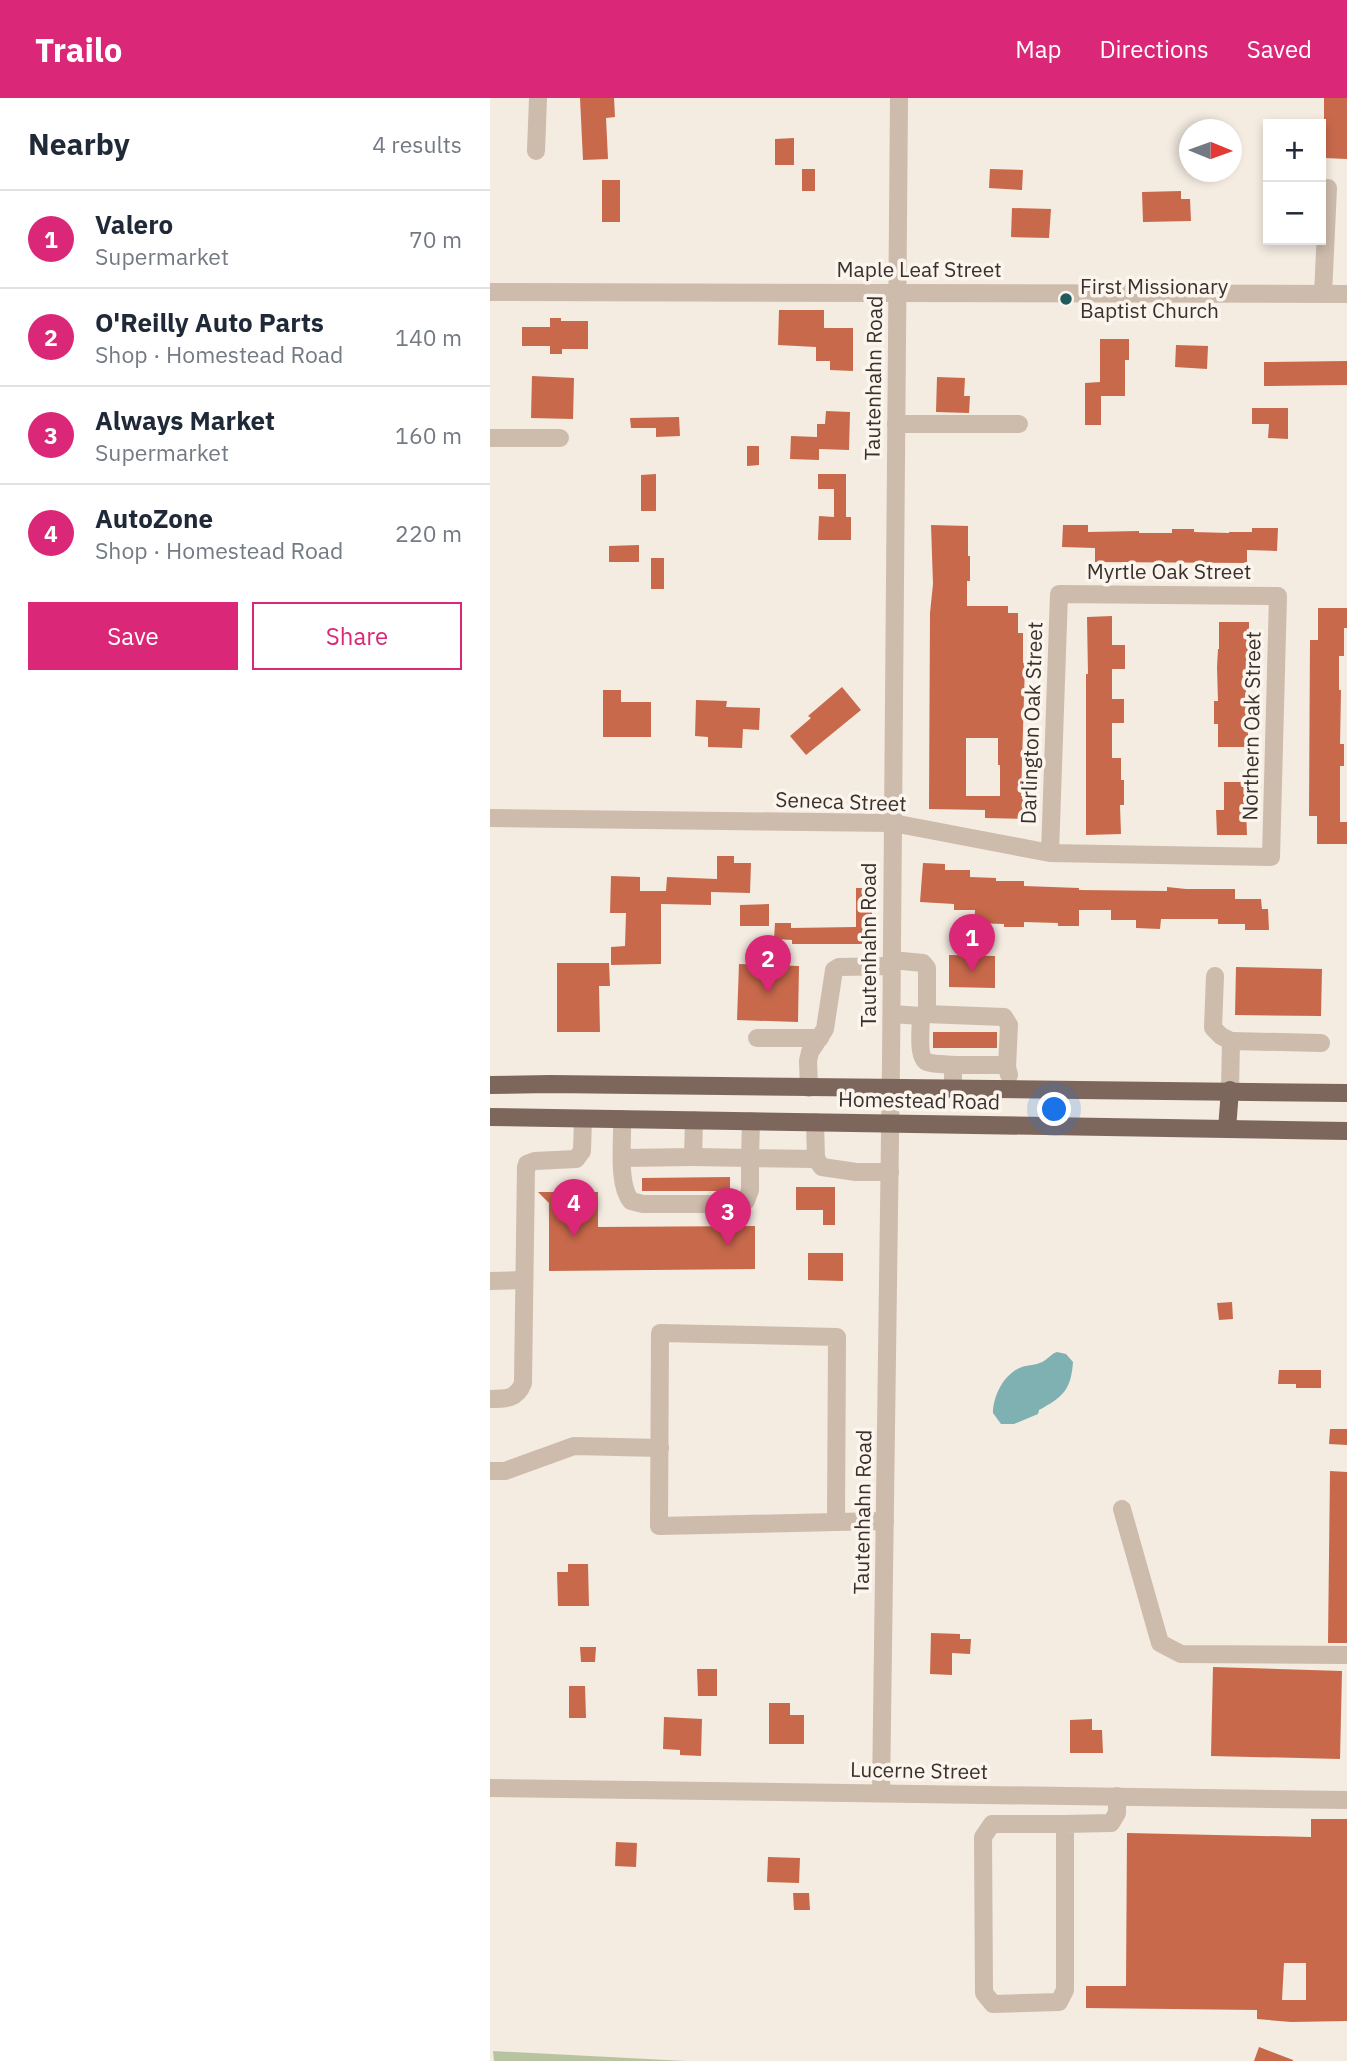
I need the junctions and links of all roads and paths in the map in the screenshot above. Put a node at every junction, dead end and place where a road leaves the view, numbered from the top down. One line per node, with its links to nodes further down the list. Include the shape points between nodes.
1 (538, 98): 3 (street)
2 (899, 98): 6 (street, Tautenhahn Road)
3 (536, 151)
4 (1328, 188): 7 (street)
5 (490, 292): 6 (street, Maple Leaf Street)
6 (897, 293): 7 (street, Maple Leaf Street); 9 (street, Tautenhahn Road)
7 (1323, 294): 8 (street, Maple Leaf Street)
8 (1347, 294)
9 (896, 424): 10 (street); 16 (street, Tautenhahn Road)
10 (1019, 424)
11 (490, 438): 12 (street)
12 (561, 439)
13 (1059, 594): 14 (street, Myrtle Oak Street); 17 (street, Darlington Oak Street)
14 (1278, 596): 18 (street, Northern Oak Street)
15 (490, 818): 16 (street, Seneca Street)
16 (892, 823): 17 (street, Seneca Street); 19 (street, Tautenhahn Road)
17 (1050, 853): 18 (street, Seneca Street)
18 (1271, 857)
19 (892, 963): 21 (street, Tautenhahn Road); 22 (street, via 919,961 927,968); 24 (street, via 834,970)
20 (1214, 976): 25 (street, via 1213,1028)
21 (892, 1014): 22 (street); 31 (street, Tautenhahn Road)
22 (923, 1015): 27 (street, via 923,1058); 28 (street, via 1004,1017 1009,1024)
23 (757, 1038): 24 (street)
24 (820, 1038): 30 (street, via 808,1061)
25 (1231, 1041): 26 (street); 34 (street)
26 (1321, 1043)
27 (957, 1065): 28 (street); 32 (street)
28 (1007, 1067): 33 (street)
29 (490, 1085): 30 (main road, Homestead Road)
30 (809, 1088): 31 (main road, Homestead Road)
31 (891, 1089): 32 (main road, Homestead Road); 42 (street, Tautenhahn Road)
32 (953, 1089): 33 (main road, Homestead Road)
33 (1009, 1089): 34 (main road, Homestead Road)
34 (1230, 1090): 35 (main road, Homestead Road); 43 (main road)
35 (1347, 1093)
36 (490, 1117): 37 (main road, Homestead Road)
37 (583, 1119): 38 (main road, Homestead Road); 50 (street, via 582,1151 576,1158 527,1164)
38 (622, 1119): 39 (main road, Homestead Road); 46 (street)
39 (694, 1120): 40 (main road, Homestead Road); 45 (street)
40 (751, 1121): 41 (main road, Homestead Road); 47 (street)
41 (816, 1122): 42 (main road, Homestead Road); 48 (street)
42 (890, 1123): 43 (main road, Homestead Road); 49 (street, Tautenhahn Road)
43 (1227, 1129): 44 (main road, Homestead Road)
44 (1347, 1132)
45 (693, 1157): 46 (street); 47 (street)
46 (623, 1158): 47 (street, via 626,1195 631,1201 738,1204 746,1201 750,1190)
47 (750, 1158): 48 (street)
48 (816, 1159): 49 (street, via 828,1169)
49 (890, 1172): 56 (street, Tautenhahn Road)
50 (523, 1280): 51 (street); 52 (street, via 523,1383 511,1398)
51 (490, 1281)
52 (490, 1399)
53 (660, 1448): 54 (street, via 574,1446 505,1471); 57 (street, via 659,1526); 57 (street, via 660,1334 837,1337)
54 (490, 1471)
55 (1122, 1509): 58 (street, via 1160,1643 1181,1654)
56 (885, 1521): 57 (street); 60 (street, Tautenhahn Road)
57 (836, 1522)
58 (1347, 1655)
59 (490, 1788): 60 (street, Lucerne Street)
60 (881, 1793): 61 (street, Lucerne Street)
61 (1117, 1796): 62 (street, Lucerne Street); 63 (street, via 1111,1823)
62 (1347, 1800)
63 (1065, 1824): 63 (street, via 1065,1990 1059,2002 993,2004 984,1993 983,1837 992,1824)

